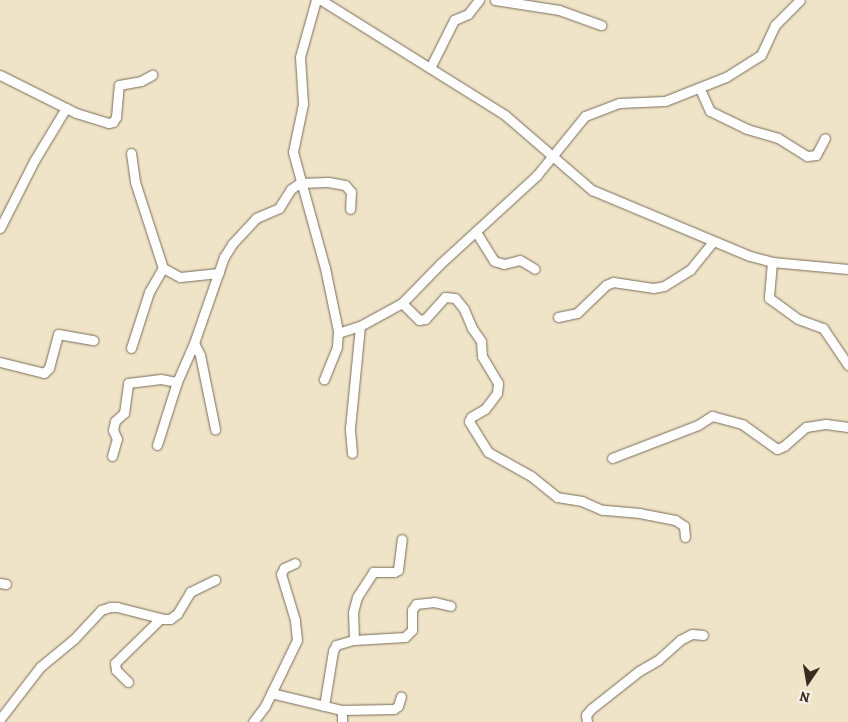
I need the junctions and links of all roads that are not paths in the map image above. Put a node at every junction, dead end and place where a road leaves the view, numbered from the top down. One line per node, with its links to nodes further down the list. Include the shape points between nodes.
1 (316, 0): 15 (street, via 300,57 303,104 293,152)
2 (321, 0): 7 (street)
3 (479, 0): 7 (street, via 468,14 454,20)
4 (495, 0): 6 (street, via 559,10)
5 (800, 0): 10 (street, via 775,25 757,59)
6 (601, 25)
7 (430, 68): 14 (street, via 505,115)
8 (0, 74): 11 (street)
9 (152, 76): 11 (street, via 119,85 116,118 112,123 88,118)
10 (700, 89): 12 (street, via 710,111 748,129 778,138 807,156 816,155); 14 (street, via 659,103 619,103 590,113)
11 (66, 108): 17 (street)
12 (825, 138)
13 (130, 153): 21 (street, via 134,182)
14 (554, 156): 18 (street); 19 (street, via 592,190)
15 (300, 183): 16 (street, via 345,185 351,192); 24 (street, via 279,208 260,215 251,223 229,248); 28 (street)
16 (350, 209)
17 (0, 228)
18 (476, 232): 22 (street, via 494,261 504,264 520,260); 25 (street)
19 (713, 242): 20 (street); 26 (street, via 690,270 664,286 653,288 614,282 606,285 577,314)
20 (772, 262): 23 (street); 33 (street, via 769,298 798,318 822,328)
21 (163, 268): 24 (street, via 180,277); 31 (street, via 151,287)
22 (535, 268)
23 (848, 269)
24 (219, 273): 30 (street)
25 (402, 303): 27 (street); 42 (street, via 419,320 424,319 445,297 455,298 464,309 482,344 482,356 498,383 497,392 485,409 469,421 488,452 531,476 557,497 582,501 602,510 675,520 684,526)
26 (558, 317)
27 (360, 326): 28 (street); 39 (street, via 350,428)
28 (338, 333): 34 (street, via 337,347)
29 (93, 340): 32 (street, via 58,334 49,370 44,373)
30 (194, 343): 35 (street); 37 (street, via 200,355)
31 (131, 348)
32 (0, 362)
33 (848, 365)
34 (324, 379)
35 (178, 382): 38 (street); 40 (street, via 161,379 128,383 124,413 115,421 113,430 117,439)
36 (848, 427): 41 (street, via 832,424 806,427 777,449 742,424 712,416 698,425)
37 (216, 429)
38 (157, 445)
39 (352, 453)
40 (112, 456)
41 (612, 458)
42 (686, 537)
43 (402, 539): 49 (street, via 398,570 373,572 357,597 353,612)
44 (295, 563): 51 (street, via 284,568 281,574 295,620 297,640)
45 (215, 580): 47 (street, via 190,592 175,616)
46 (451, 606): 49 (street, via 419,602 412,610 412,630 407,636)
47 (160, 618): 50 (street, via 115,663 116,670); 53 (street, via 117,607 104,609)
48 (703, 635): 59 (street, via 692,634 680,640 586,713)
49 (354, 640): 54 (street, via 338,644 334,649)
50 (128, 682)
51 (271, 692): 54 (street); 57 (street)
52 (401, 696): 55 (street, via 394,709)
53 (3, 705): 56 (street)
54 (324, 706): 55 (street)
55 (342, 710): 58 (street)
56 (0, 719)
57 (253, 722)
58 (342, 722)
59 (587, 722)

